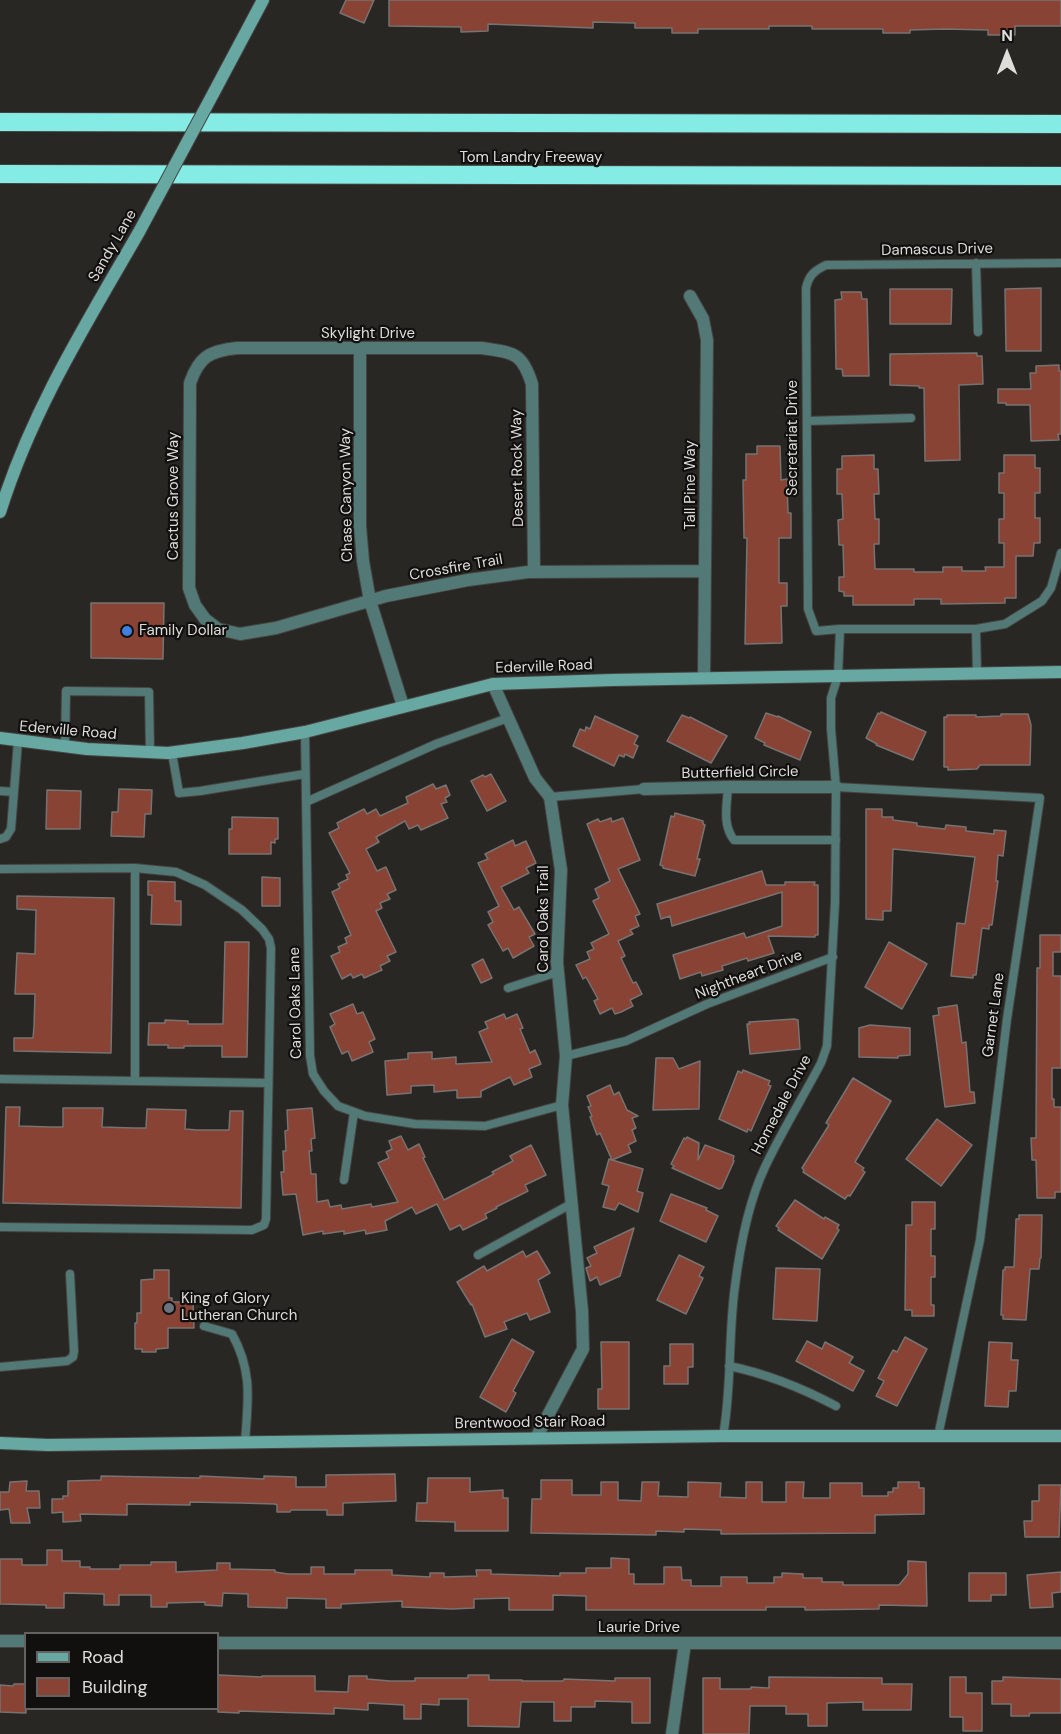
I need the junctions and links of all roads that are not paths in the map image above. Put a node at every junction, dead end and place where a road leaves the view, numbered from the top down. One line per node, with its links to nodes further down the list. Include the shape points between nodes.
1 (263, 0): 16 (street, Sandy Lane, bridge, via 139,232 75,340 30,430)
2 (0, 122): 3 (highway)
3 (1061, 124)
4 (0, 174): 5 (highway, Tom Landry Freeway)
5 (1061, 177)
6 (976, 262): 7 (lane, Damascus Drive); 8 (lane, Damascus Drive, via 826,265); 10 (lane)
7 (1061, 263)
8 (815, 270): 15 (lane, Secretariat Drive, via 806,288)
9 (690, 296): 19 (street, Tall Pine Way, via 703,320 707,339)
10 (978, 332)
11 (360, 349): 12 (street, Skylight Drive, via 237,348); 13 (street, Skylight Drive, via 482,348 509,352); 20 (street, Chase Canyon Way, via 360,526)
12 (205, 357): 21 (street, Cactus Grove Way, via 195,366 190,383 189,588 200,612)
13 (526, 366): 18 (street, Desert Rock Way, via 532,384)
14 (911, 418): 15 (lane)
15 (807, 420): 22 (lane, Secretariat Drive, via 808,609 816,631)
16 (0, 512)
17 (1061, 553): 23 (lane, via 1051,588 1042,601 1005,624)
18 (534, 571): 19 (street, Crossfire Trail); 20 (street, Crossfire Trail, via 468,580)
19 (705, 571): 27 (street, Tall Pine Way)
20 (370, 601): 21 (street, Crossfire Trail, via 276,628 240,634); 29 (street, Chase Canyon Way)
21 (218, 629)
22 (840, 629): 23 (lane); 26 (lane, Homedale Drive)
23 (976, 629): 25 (lane)
24 (1061, 672): 25 (street, Ederville Road)
25 (977, 674): 26 (street, Ederville Road)
26 (838, 676): 27 (street, Ederville Road); 39 (lane, Homedale Drive, via 831,698)
27 (704, 678): 28 (street, Ederville Road)
28 (493, 684): 29 (street, Ederville Road); 30 (street, Carol Oaks Trail)
29 (403, 706): 31 (street, Ederville Road)
30 (508, 718): 43 (street, Carol Oaks Trail, via 535,778); 44 (lane, via 436,744)
31 (305, 732): 36 (street, Ederville Road); 37 (lane, Carol Oaks Lane)
32 (0, 738): 33 (street, Ederville Road)
33 (18, 741): 34 (street, Ederville Road); 42 (lane)
34 (65, 747): 35 (street, Ederville Road); 35 (lane, via 66,691 149,692)
35 (150, 752): 36 (street, Ederville Road)
36 (172, 753): 37 (lane, via 179,793)
37 (305, 774): 44 (lane, Carol Oaks Lane)
38 (728, 787): 39 (street, Butterfield Circle); 40 (street, Butterfield Circle); 46 (lane, via 727,825 734,840)
39 (836, 787): 46 (lane, Homedale Drive); 68 (lane, Garnet Lane, via 1040,798 980,1240)
40 (644, 789): 43 (lane)
41 (0, 791): 42 (lane)
42 (14, 792): 45 (lane, via 11,830)
43 (550, 797): 50 (street, Carol Oaks Trail, via 561,870)
44 (306, 802): 57 (lane, Carol Oaks Lane, via 310,1056 313,1074 324,1091 338,1106)
45 (0, 839)
46 (836, 840): 49 (lane, Homedale Drive)
47 (135, 868): 48 (lane); 54 (lane); 55 (lane, via 176,872 205,885 242,910 269,939)
48 (0, 869)
49 (833, 957): 52 (lane, Nightheart Drive, via 706,1004 626,1041); 64 (lane, Homedale Drive, via 827,1046 764,1168 750,1210 735,1285)
50 (558, 972): 51 (lane); 52 (street, Carol Oaks Trail)
51 (508, 988)
52 (566, 1056): 56 (street, Carol Oaks Trail)
53 (0, 1079): 54 (lane)
54 (135, 1081): 55 (lane)
55 (268, 1083): 60 (lane, via 264,1225)
56 (562, 1105): 57 (lane, Carol Oaks Lane, via 485,1126 415,1124); 59 (street, Carol Oaks Trail)
57 (354, 1112): 58 (lane)
58 (344, 1180)
59 (571, 1204): 61 (lane); 70 (street, Carol Oaks Trail, via 584,1349)
60 (0, 1227)
61 (478, 1255)
62 (70, 1274): 65 (lane, via 73,1357 67,1361)
63 (204, 1326): 71 (lane, via 231,1335 242,1353 247,1374)
64 (729, 1366): 66 (lane, via 795,1385); 67 (lane, Homedale Drive)
65 (0, 1367)
66 (836, 1406)
67 (723, 1436): 68 (street, Brentwood Stair Road); 70 (street, Brentwood Stair Road)
68 (938, 1436): 69 (street, Brentwood Stair Road)
69 (1061, 1436)
70 (536, 1438): 71 (street, Brentwood Stair Road)
71 (245, 1442): 72 (street, Brentwood Stair Road)
72 (0, 1443)
73 (0, 1641): 74 (street)
74 (24, 1641)
75 (219, 1643): 76 (street, Laurie Drive)
76 (684, 1643): 77 (street, Laurie Drive); 78 (street)
77 (1061, 1643)
78 (672, 1734)

